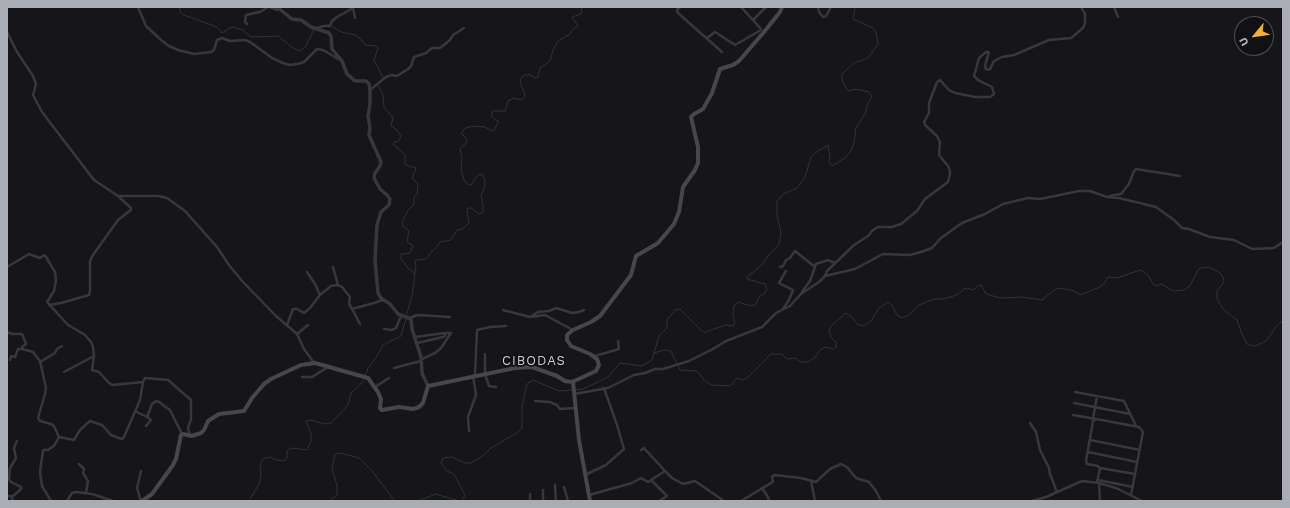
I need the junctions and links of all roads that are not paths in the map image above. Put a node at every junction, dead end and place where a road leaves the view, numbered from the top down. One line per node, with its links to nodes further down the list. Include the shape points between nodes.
1 (138, 7): 22 (street, via 146,26 169,46 178,50 194,54 211,52 217,40 222,38 230,42 250,42 283,63 304,62 317,49)
2 (269, 7): 11 (street, via 277,10); 15 (street, via 246,15)
3 (680, 7): 20 (street, via 678,13)
4 (741, 7): 14 (street)
5 (766, 7): 14 (street)
6 (782, 7): 18 (main road)
7 (818, 7): 8 (street, via 823,17)
8 (831, 7)
9 (1081, 7): 28 (street, via 1085,14 1085,23 1071,38 1049,40 1020,53 1002,57 995,60 988,70 985,66 989,52 979,58 974,77 991,86 994,94 990,97 955,93 940,80 937,82 924,122 940,142 940,155 950,171 948,182 924,199 917,211 901,224 874,229)
10 (1114, 7): 12 (street)
11 (278, 8): 17 (street, via 289,17 302,20)
12 (1118, 17)
13 (355, 18): 17 (street, via 352,8 332,21 330,26)
14 (753, 20): 18 (street)
15 (247, 24)
16 (464, 28): 23 (street, via 438,48 415,56 408,70 397,76 386,77)
17 (315, 29): 22 (street, via 329,33 332,49)
18 (763, 31): 20 (street, via 734,45 715,32); 54 (main road, via 737,62 720,69 703,110 691,117 698,147 698,163 683,187 679,212 674,224 658,243 636,256 631,276 600,316)
19 (7, 32): 25 (street, via 33,76 36,84 33,95 42,112 94,180)
20 (707, 38): 21 (street)
21 (722, 52)
22 (342, 61): 23 (street, via 347,74 355,81 367,82)
23 (370, 90): 39 (street, via 369,135 381,162 374,178 390,199 389,205 380,214 376,237 378,293)
24 (1180, 176): 26 (street, via 1136,169 1121,194)
25 (118, 196): 40 (street, via 131,210 120,218 90,260 90,293); 50 (street, via 158,196 176,203 208,235 243,282)
26 (1105, 196): 27 (street, via 1156,208 1182,228 1210,237 1234,240 1252,249 1274,248); 35 (street, via 1084,191 1002,204 962,224 941,238 932,248 913,254 883,254 855,269)
27 (1283, 242)
28 (836, 264): 32 (street, via 828,260); 35 (street)
29 (7, 267): 40 (street, via 30,254 40,258 44,255 55,272 56,280 54,291 47,300)
30 (333, 267): 36 (street)
31 (780, 267): 32 (street, via 795,251)
32 (815, 267): 37 (street, via 810,281)
33 (786, 271): 44 (street, via 779,283 793,290 790,300)
34 (307, 272): 38 (street)
35 (825, 276): 37 (street)
36 (338, 285): 38 (street, via 330,286); 41 (street, via 350,297 349,304)
37 (801, 294): 44 (street)
38 (320, 295): 50 (street, via 304,313 293,309)
39 (383, 300): 41 (street); 45 (street)
40 (49, 305): 64 (street, via 68,326 89,339)
41 (352, 309): 49 (street)
42 (503, 310): 47 (street)
43 (584, 310): 47 (street, via 572,313 556,308 538,312)
44 (782, 310): 82 (street, via 774,314 762,327 726,341 689,361 635,375)
45 (401, 316): 48 (street); 53 (street, via 396,328)
46 (450, 317): 48 (street, via 417,315)
47 (530, 317): 54 (street, via 545,315)
48 (409, 318): 58 (street)
49 (360, 324)
50 (286, 325): 57 (street)
51 (308, 325): 57 (street)
52 (506, 326): 74 (street, via 477,330)
53 (384, 329)
54 (573, 330): 65 (main road, via 566,338 569,345)
55 (7, 332): 62 (street, via 22,333 26,344)
56 (445, 332): 58 (street); 60 (street, via 444,337); 67 (street, via 451,333 441,348)
57 (297, 334): 69 (street)
58 (415, 337): 60 (street)
59 (618, 341): 65 (street, via 619,349)
60 (417, 343): 67 (street)
61 (62, 346): 68 (street)
62 (22, 349): 66 (street, via 18,349 15,357 11,356); 68 (street, via 33,352)
63 (485, 354): 73 (street)
64 (94, 356): 72 (street); 77 (street, via 92,370 99,372 110,385)
65 (595, 356): 78 (main road, via 599,362 596,371)
66 (10, 360)
67 (422, 360): 71 (street); 79 (street, via 422,373)
68 (40, 362): 101 (street, via 46,388 38,418 54,426)
69 (315, 363): 70 (main road); 100 (main road, via 301,365 270,379 259,389 244,411 219,414 208,421 203,432)
70 (328, 367): 75 (street, via 312,377); 80 (main road, via 366,377)
71 (394, 368)
72 (64, 372)
73 (485, 374): 74 (main road); 78 (main road, via 524,366); 81 (street, via 488,385)
74 (474, 376): 79 (main road); 98 (street, via 476,397 468,417)
75 (302, 377)
76 (389, 378): 80 (street)
77 (143, 382): 90 (street); 100 (street, via 145,378 168,380 192,402 188,428)
78 (574, 384): 84 (main road)
79 (428, 386): 80 (main road, via 421,406 381,410 380,395)
80 (375, 387)
81 (496, 388)
82 (605, 391): 84 (street); 113 (street, via 624,449 606,465)
83 (1075, 392): 85 (street)
84 (574, 393): 89 (main road)
85 (1097, 396): 88 (street); 91 (street, via 1124,401)
86 (535, 401): 89 (street, via 550,402 560,409)
87 (1074, 403): 88 (street)
88 (1095, 407): 91 (street); 94 (street)
89 (575, 408): 113 (main road)
90 (135, 411): 93 (street); 101 (street, via 122,439 111,435 102,425 90,422 80,430 74,440)
91 (1130, 414): 97 (street)
92 (1073, 415): 94 (street)
93 (147, 417): 96 (street, via 151,420); 99 (street, via 152,404 159,402 170,410)
94 (1095, 419): 97 (street); 102 (street)
95 (1030, 423): 122 (street, via 1036,432 1040,450)
96 (146, 426)
97 (1136, 426): 105 (street, via 1143,432)
98 (469, 431)
99 (182, 434): 100 (main road); 134 (main road, via 179,437 173,466 152,494)
100 (190, 436)
101 (59, 437): 131 (street, via 54,446 43,451 40,472 42,486)
102 (1090, 440): 105 (street); 106 (street)
103 (17, 441): 128 (street, via 14,448 16,458 10,468 10,478 11,482 21,489)
104 (641, 450): 111 (street, via 644,448)
105 (1140, 450): 107 (street)
106 (1088, 452): 107 (street); 109 (street, via 1087,464)
107 (1138, 462): 112 (street)
108 (79, 464): 123 (street, via 84,469 83,473 88,481)
109 (1100, 468): 112 (street); 116 (street)
110 (141, 471): 134 (street, via 137,488)
111 (665, 471): 114 (street); 141 (street, via 683,484 695,481)
112 (1135, 474): 119 (street)
113 (585, 475): 125 (main road)
114 (651, 480): 125 (street, via 647,482 641,478); 140 (street, via 667,496)
115 (811, 481): 120 (street, via 774,475 773,482); 144 (street); 145 (street, via 819,481 830,469 841,464 856,478 872,485)
116 (1098, 482): 119 (street); 122 (street, via 1082,481); 126 (street); 148 (street)
117 (555, 485): 137 (street)
118 (564, 487): 138 (street)
119 (1133, 487): 126 (street)
120 (762, 488): 142 (street); 143 (street)
121 (543, 490): 136 (street)
122 (1057, 492): 129 (street)
123 (86, 493): 132 (street, via 74,492); 133 (street)
124 (530, 494): 135 (street)
125 (589, 495): 139 (main road)
126 (1131, 495): 149 (street)
127 (7, 496): 128 (street)
128 (12, 497): 130 (street)
129 (1046, 497): 146 (street); 147 (street)
130 (13, 501)
131 (51, 501)
132 (67, 501)
133 (113, 501)
134 (142, 501)
135 (530, 501)
136 (543, 501)
137 (556, 501)
138 (568, 501)
139 (590, 501)
140 (659, 501)
141 (724, 501)
142 (741, 501)
143 (769, 501)
144 (815, 501)
145 (881, 501)
146 (1032, 501)
147 (1047, 501)
148 (1100, 501)
149 (1142, 501)

